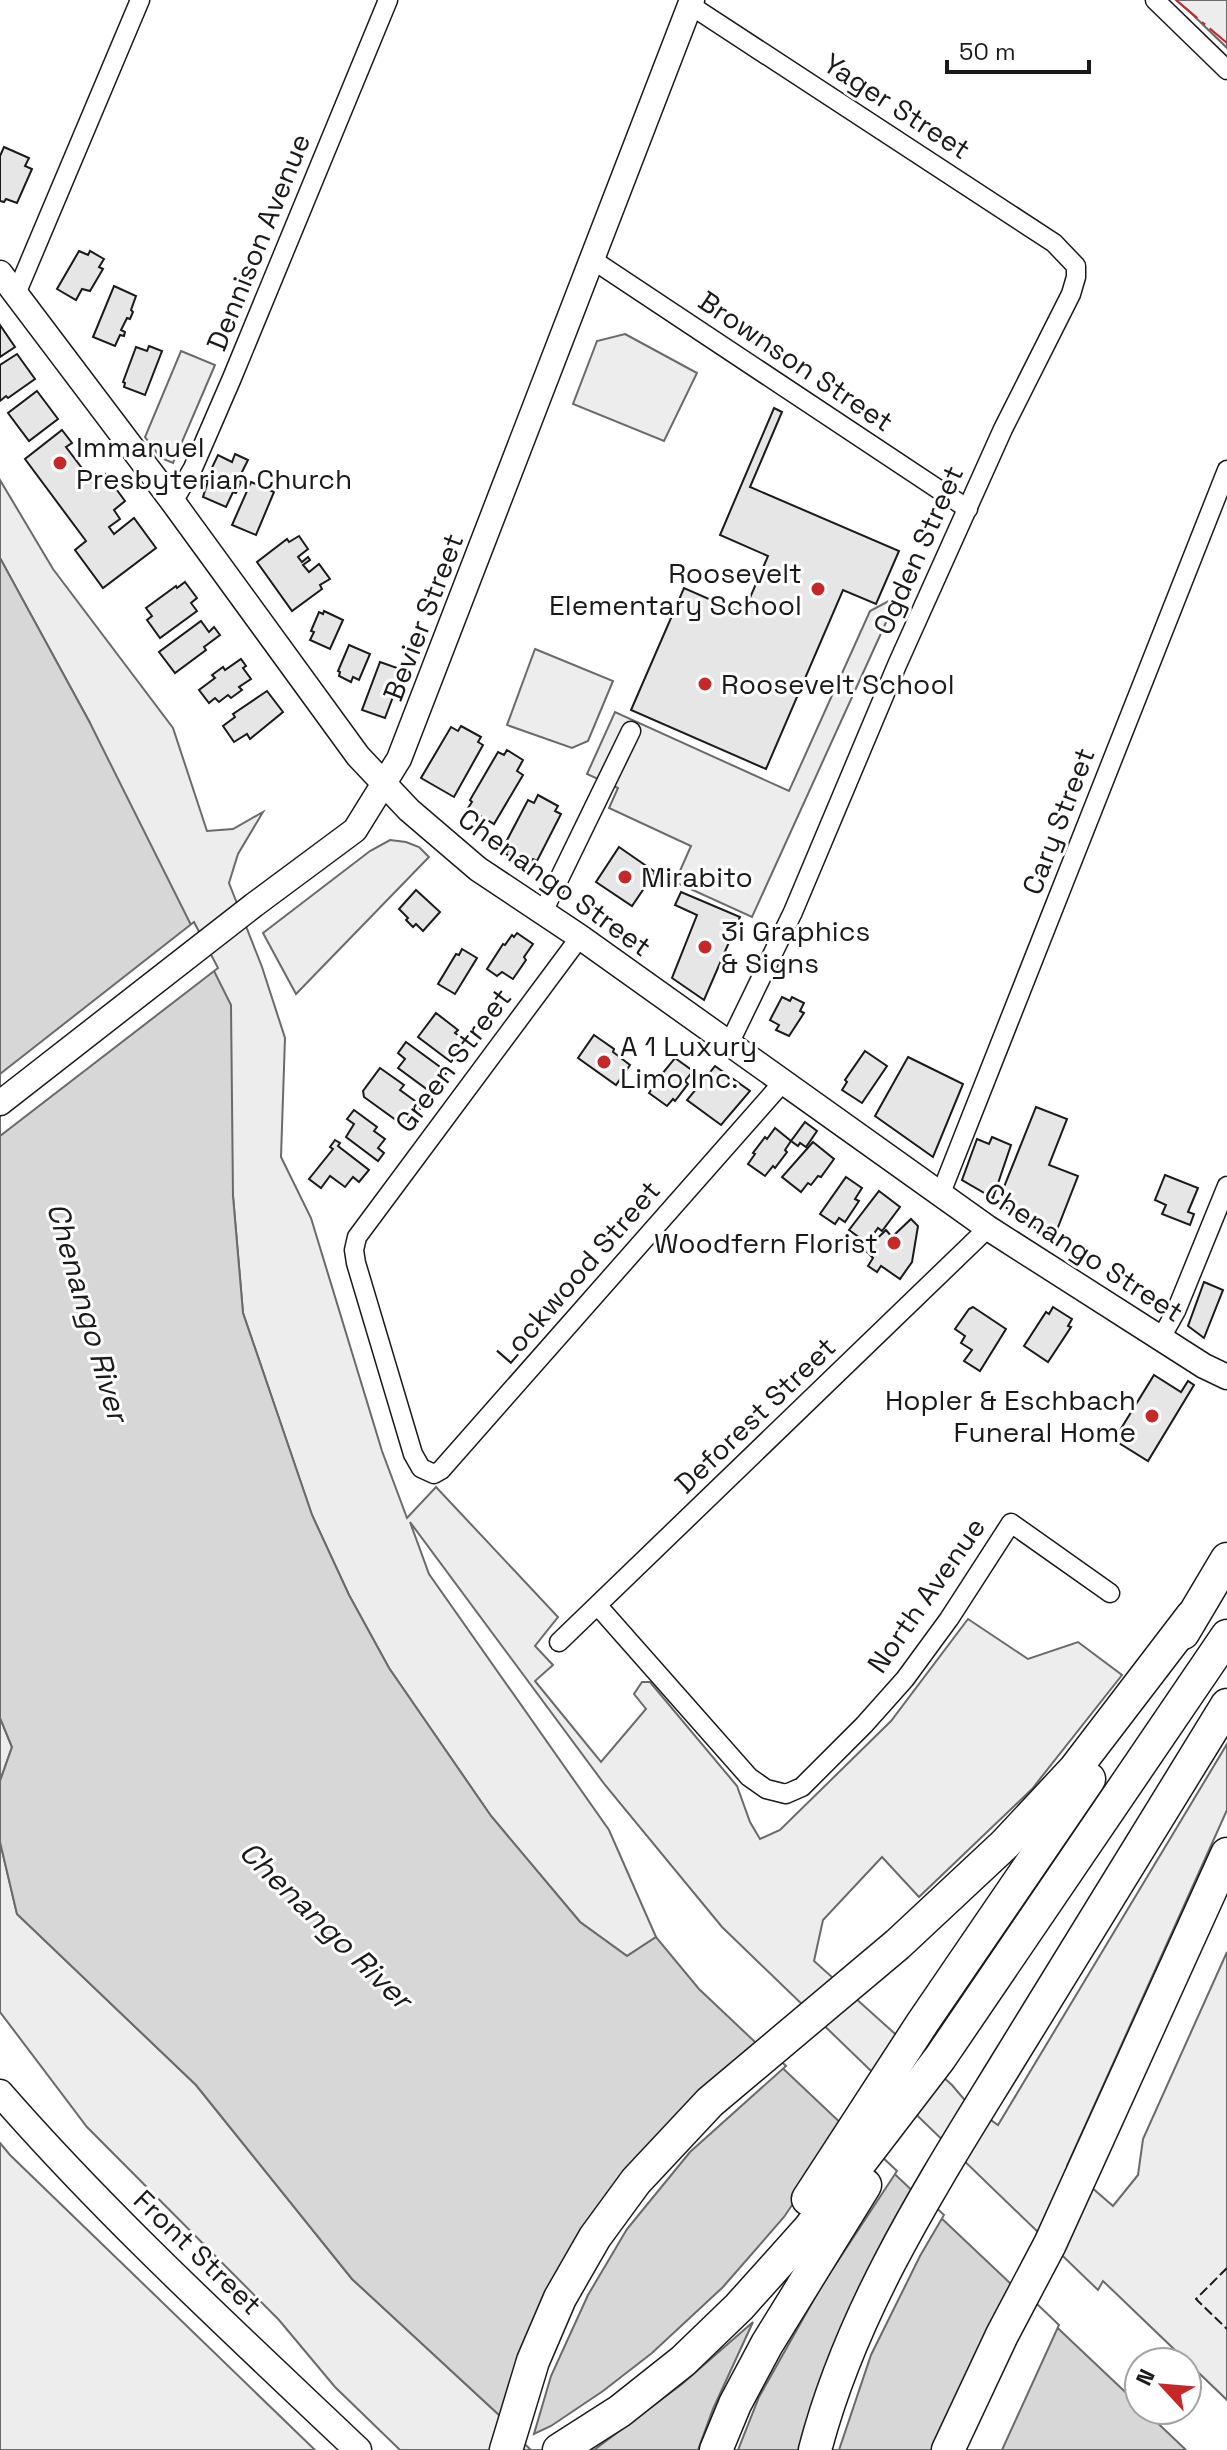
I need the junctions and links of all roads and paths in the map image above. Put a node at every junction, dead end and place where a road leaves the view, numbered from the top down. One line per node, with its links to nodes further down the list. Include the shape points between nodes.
1 (140, 0): 9 (street)
2 (388, 0): 11 (street, Dennison Avenue, via 232,378)
3 (1155, 0): 5 (street)
4 (691, 3): 6 (street, Yager Street); 7 (street, Bevier Street)
5 (1227, 70)
6 (1070, 258): 12 (street, Ogden Street, via 1076,266 1071,294)
7 (593, 260): 12 (street, Brownson Street); 14 (street, Bevier Street, via 430,682 399,759)
8 (0, 273): 9 (street, Chenango Street)
9 (16, 294): 11 (street, Chenango Street)
10 (1225, 482): 21 (street, Cary Street)
11 (173, 502): 14 (street, Chenango Street)
12 (968, 509): 17 (street, Ogden Street, via 793,912)
13 (631, 731): 15 (street)
14 (383, 784): 15 (street, Chenango Street, via 478,869); 19 (street, Bevier Street, via 355,830)
15 (543, 912): 16 (street, Chenango Street)
16 (580, 937): 17 (street, Chenango Street); 25 (street, Green Street, via 357,1237 356,1263)
17 (729, 1044): 18 (street, Chenango Street)
18 (783, 1082): 21 (street, Chenango Street); 25 (street, Lockwood Street, via 441,1470 434,1474 421,1468)
19 (0, 1103)
20 (1227, 1186): 23 (street)
21 (941, 1193): 22 (street, Chenango Street)
22 (988, 1228): 23 (street, Chenango Street); 28 (street, Deforest Street)
23 (1161, 1338): 24 (street, Chenango Street)
24 (1227, 1377)
25 (413, 1454)
26 (1227, 1559): 29 (highway)
27 (1110, 1593): 28 (street, North Avenue, via 1011,1523 905,1679 802,1787 786,1794 749,1777)
28 (598, 1606): 31 (street, Deforest Street)
29 (1192, 1616): 37 (highway, via 1162,1673 795,2217); 39 (highway, via 1054,1793 977,1872 710,2102 659,2155 577,2267 545,2330)
30 (1227, 1636): 34 (highway)
31 (559, 1642)
32 (1227, 1705): 42 (highway, via 911,2222 874,2292)
33 (1227, 1854): 36 (highway)
34 (945, 2051): 37 (highway, via 765,2280 683,2361); 41 (highway, via 774,2331)
35 (0, 2093): 38 (main road, Front Street, via 158,2260)
36 (1050, 2244): 43 (highway); 44 (highway, via 1023,2329)
37 (620, 2411): 40 (highway)
38 (358, 2450)
39 (506, 2450)
40 (559, 2450)
41 (716, 2450)
42 (815, 2450)
43 (948, 2450)
44 (970, 2450)

